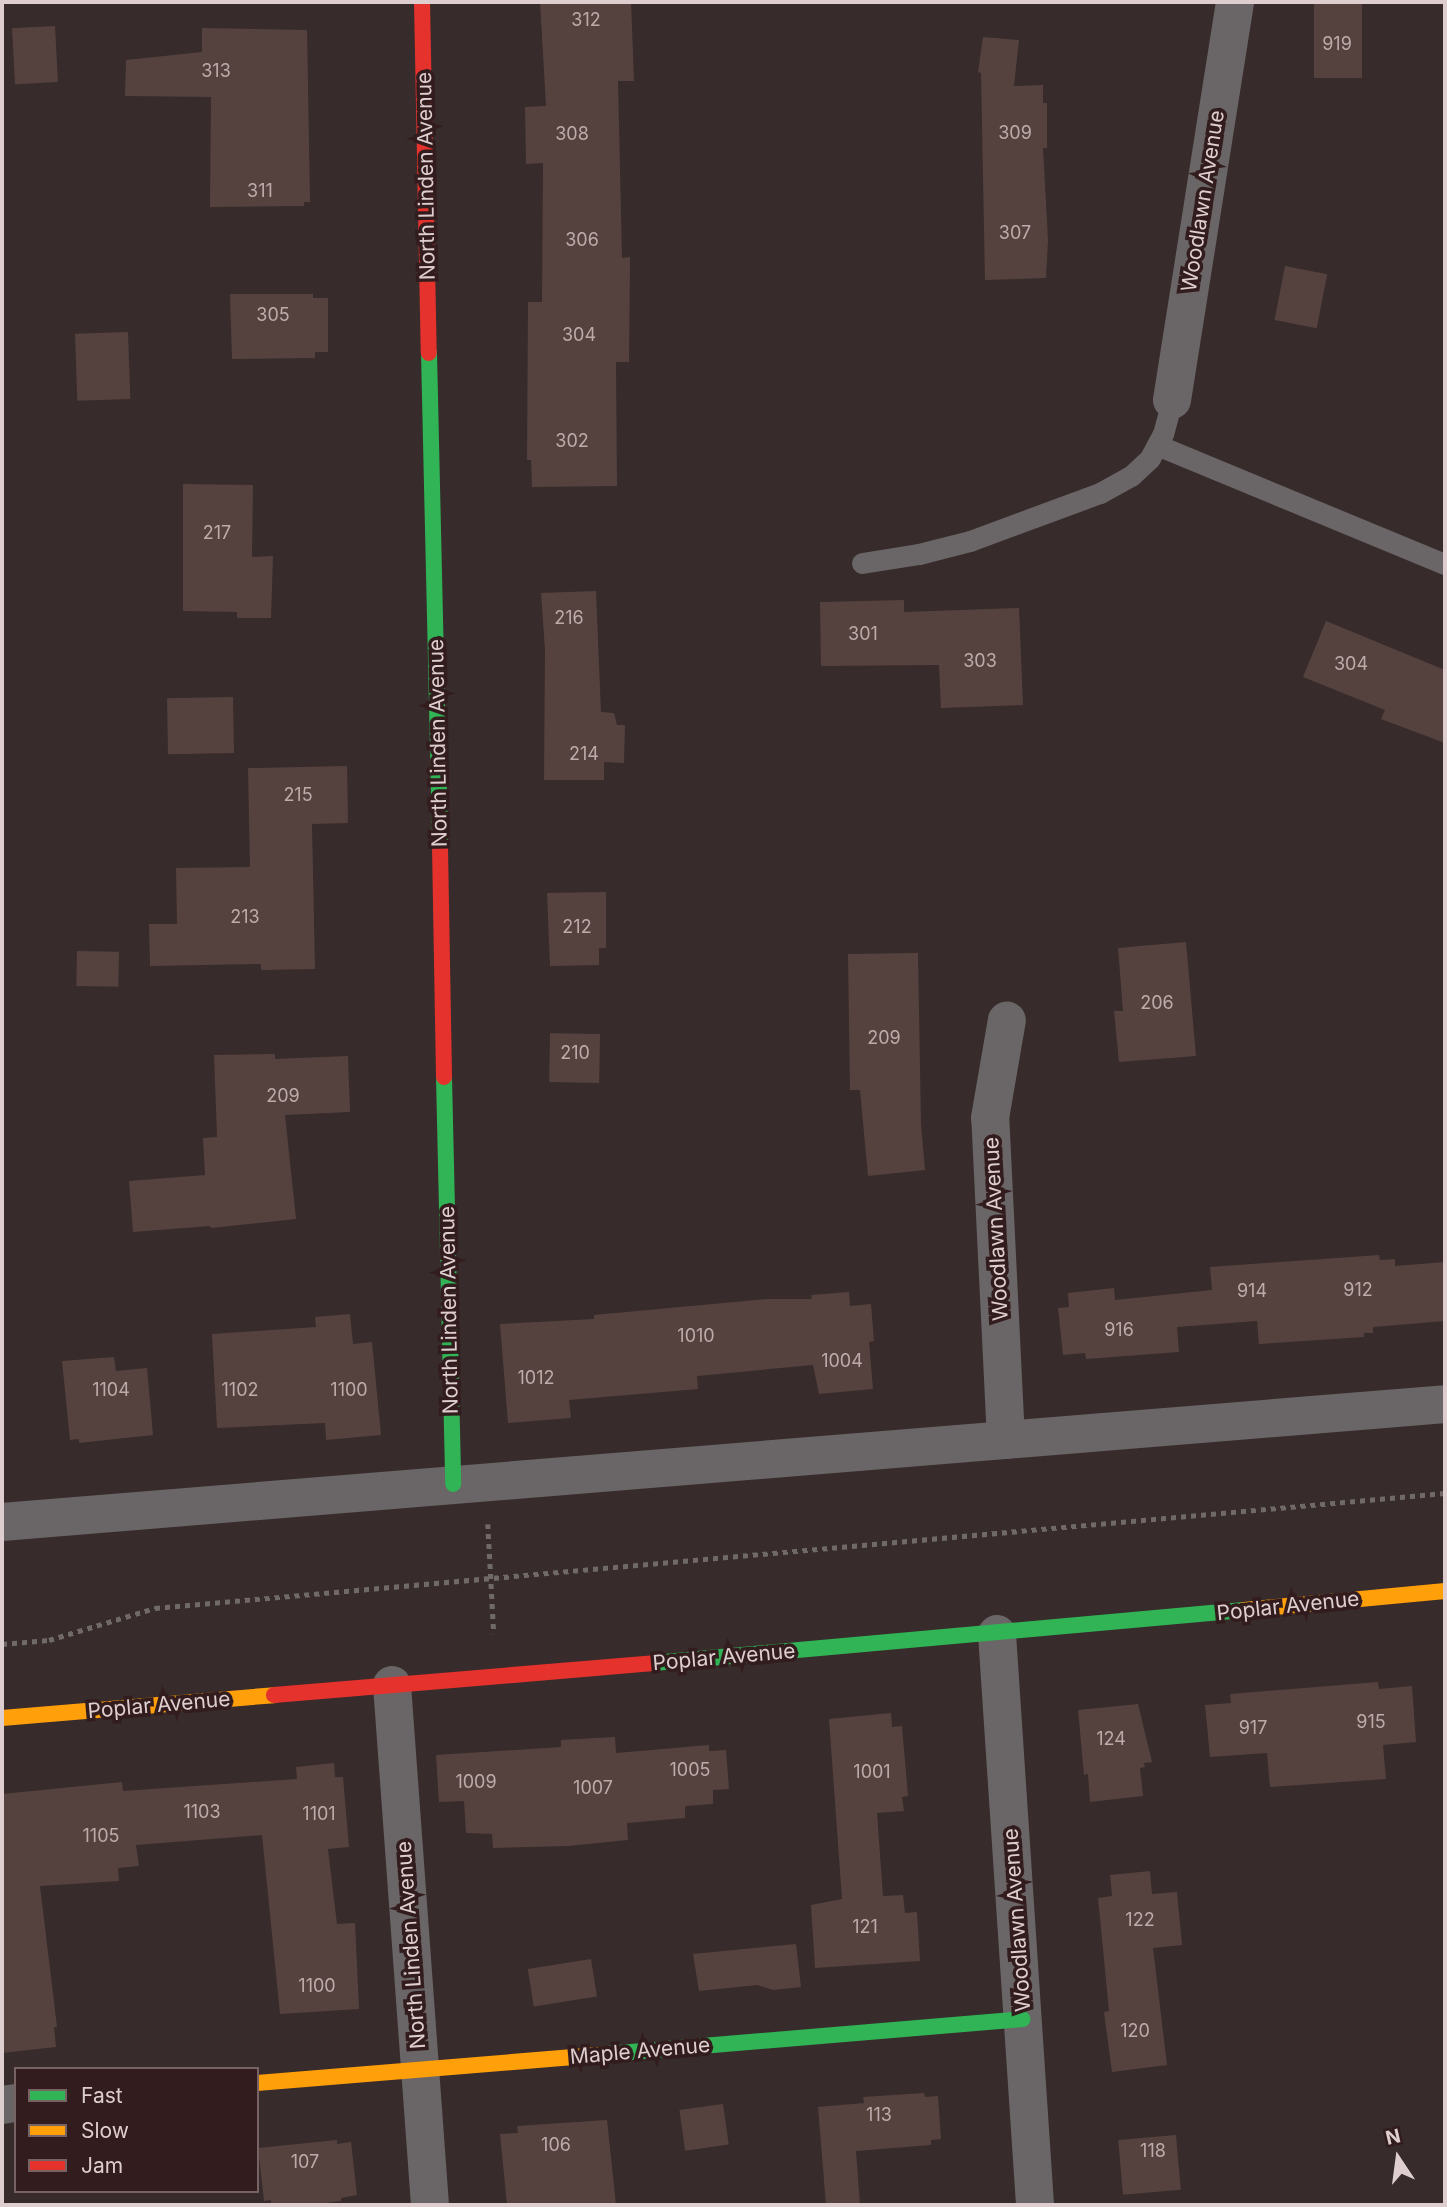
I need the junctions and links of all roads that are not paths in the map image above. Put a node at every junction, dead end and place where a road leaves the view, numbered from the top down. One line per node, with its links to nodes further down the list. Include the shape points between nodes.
1 (422, 2): 10 (street, North Linden Avenue)
2 (1235, 2): 3 (street, Woodlawn Avenue)
3 (1172, 400): 4 (lane)
4 (1157, 445): 5 (lane, via 1131,476 1045,516 970,541); 6 (lane)
5 (862, 563)
6 (1445, 564)
7 (1007, 1020): 9 (street, Woodlawn Avenue, via 990,1118)
8 (1445, 1404): 9 (street)
9 (1006, 1440): 10 (street)
10 (469, 1483): 11 (street)
11 (2, 1522)
12 (1445, 1591): 13 (street, Poplar Avenue)
13 (997, 1634): 14 (street, Poplar Avenue); 16 (street, Woodlawn Avenue)
14 (392, 1685): 15 (street, Poplar Avenue); 17 (street, North Linden Avenue)
15 (2, 1718)
16 (1023, 2019): 17 (street, Maple Avenue); 20 (street, Woodlawn Avenue)
17 (419, 2069): 18 (street, Maple Avenue); 19 (street, North Linden Avenue)
18 (259, 2083)
19 (430, 2205)
20 (1035, 2205)

